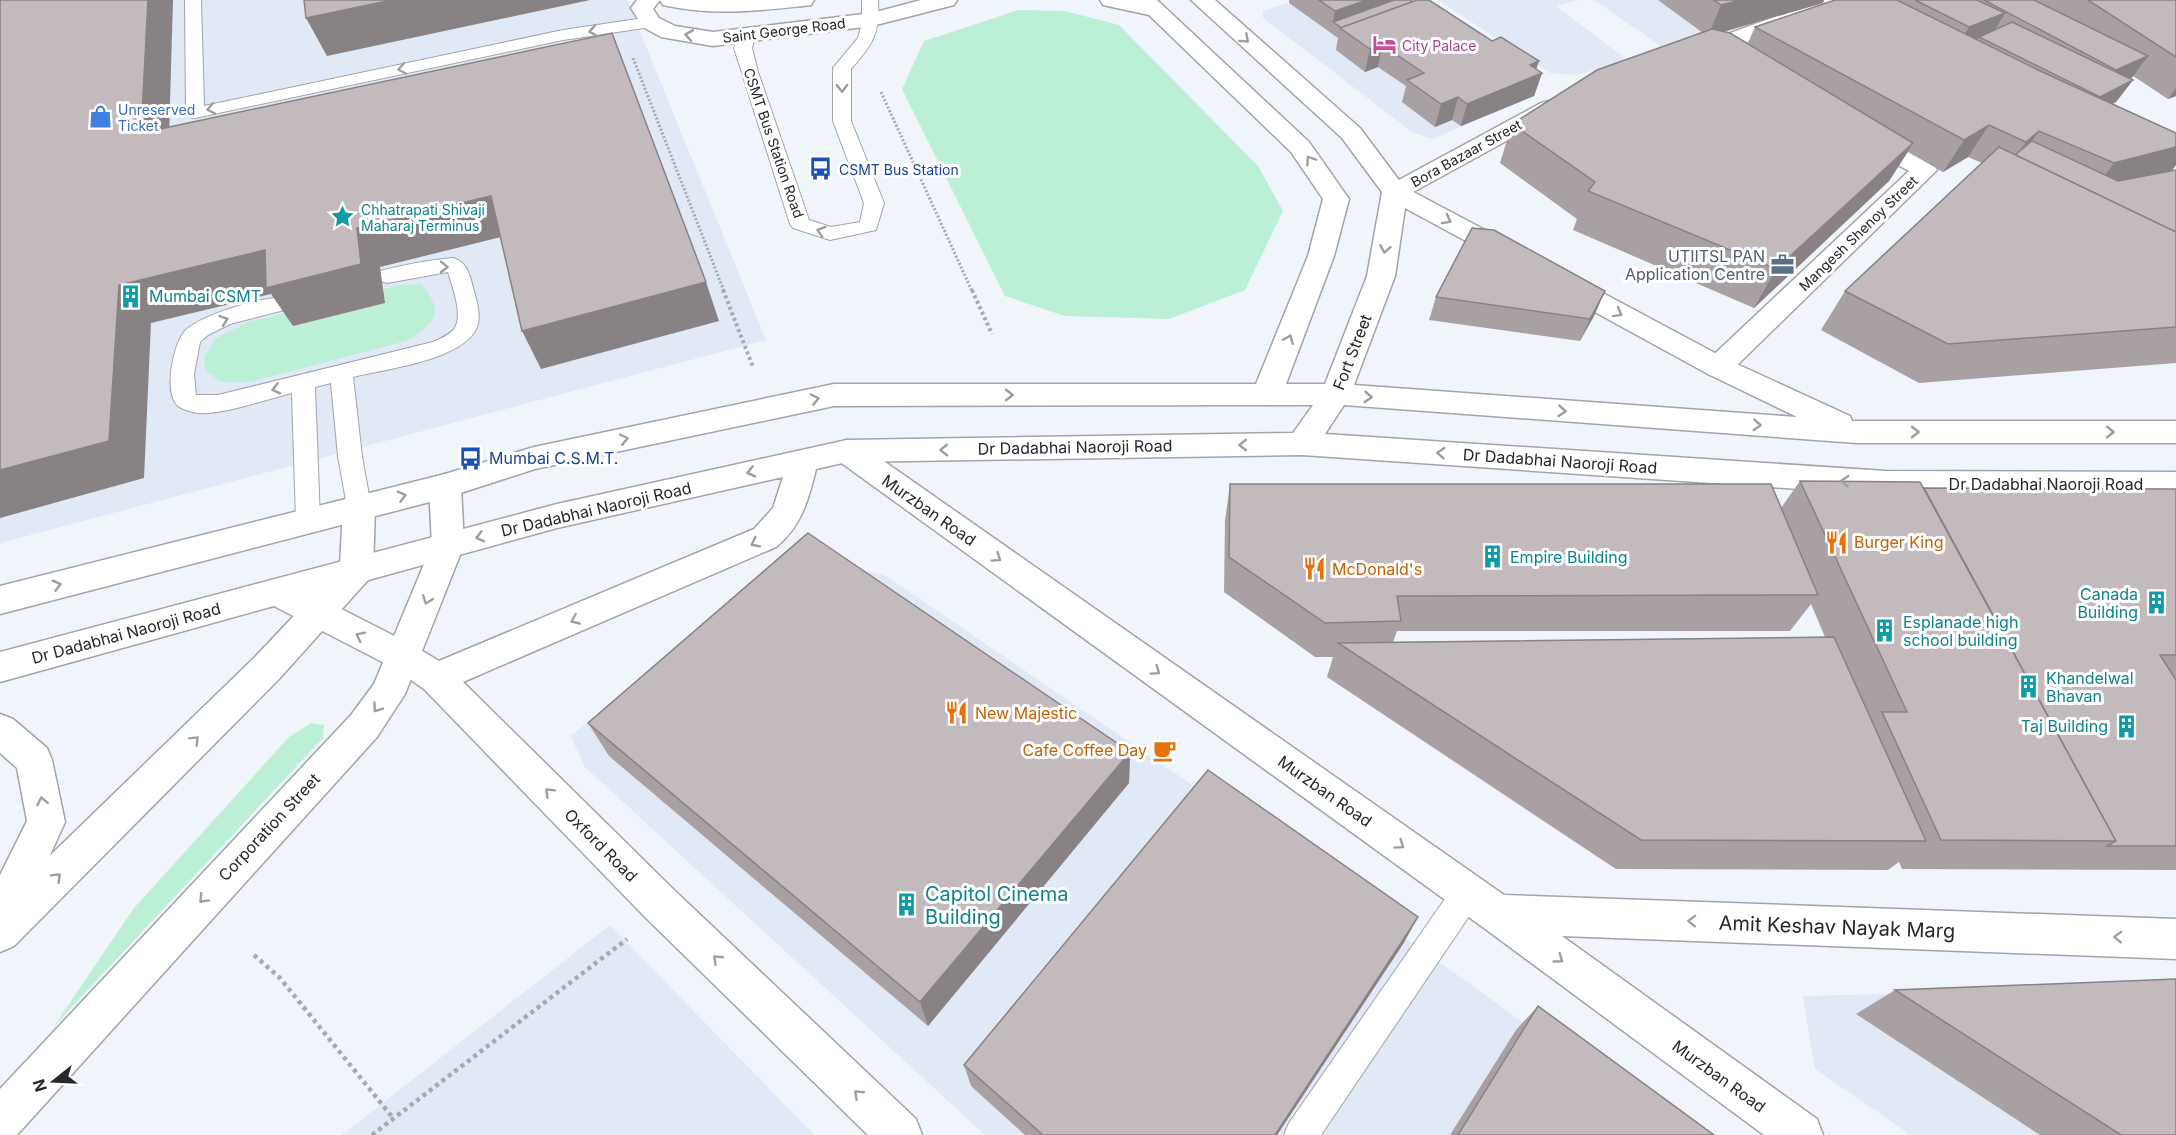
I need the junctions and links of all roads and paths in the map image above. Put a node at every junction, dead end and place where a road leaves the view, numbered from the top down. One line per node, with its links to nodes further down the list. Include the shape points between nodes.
1 (193, 0): 9 (lane, one-way to 1, via 563,35 195,113)
2 (671, 0): 3 (main road, Saint George Road, via 690,6)
3 (803, 0)
4 (946, 0): 10 (main road, Saint George Road)
5 (1111, 0): 8 (main road)
6 (1202, 0): 18 (main road, one-way to 18, via 1351,133)
7 (1850, 1): 12 (main road)
8 (1150, 5): 26 (main road, one-way to 8, via 1321,256 1335,199 1300,147)
9 (650, 11): 11 (main road, Saint George Road, one-way to 9, via 713,39 669,32)
10 (870, 19): 11 (main road, Saint George Road); 11 (lane, CSMT Bus Station Road, one-way to 11, via 842,68 842,121 874,203 869,226 830,234 800,224 749,72 743,48); 21 (path, via 880,90)
11 (746, 36)
12 (1710, 49): 14 (main road); 15 (main road)
13 (632, 57): 22 (path)
14 (1677, 60)
15 (1741, 66)
16 (1556, 93): 18 (main road, Bora Bazaar Street)
17 (1843, 124): 23 (main road, Mangesh Shenoy Street, via 1924,170)
18 (1395, 192): 23 (main road, one-way to 23); 27 (main road, Fort Street, one-way to 27, via 1380,276)
19 (387, 276): 24 (lane, one-way to 24, via 453,266 459,271 469,325 464,335 440,348)
20 (284, 303): 25 (lane, one-way to 20, via 198,405 186,400 181,387 186,349 204,328)
21 (992, 334)
22 (753, 367)
23 (1718, 367): 28 (main road)
24 (341, 374): 25 (lane); 35 (lane)
25 (303, 382): 36 (lane)
26 (1267, 394): 27 (main road); 30 (main road); 34 (main road, one-way to 26, via 534,458 834,395)
27 (1336, 394): 28 (main road, one-way to 28); 30 (main road, Fort Street)
28 (1857, 432): 29 (main road, one-way to 29)
29 (2176, 432)
30 (1302, 444): 31 (main road, Dr Dadabhai Naoroji Road, one-way to 31); 33 (main road, Dr Dadabhai Naoroji Road, one-way to 30, via 1886,483)
31 (847, 451): 32 (main road, Dr Dadabhai Naoroji Road); 47 (main road, Murzban Road, one-way to 47)
32 (802, 461): 37 (main road, Dr Dadabhai Naoroji Road, one-way to 37, via 557,516); 44 (main road, one-way to 44, via 791,508 776,530 765,538)
33 (2176, 484)
34 (446, 486): 35 (main road, one-way to 34); 37 (main road, Corporation Street)
35 (359, 507): 36 (main road); 38 (main road)
36 (308, 520): 40 (main road, one-way to 36)
37 (448, 545): 38 (main road, Dr Dadabhai Naoroji Road); 42 (main road, Corporation Street, one-way to 42)
38 (356, 571): 39 (main road, Dr Dadabhai Naoroji Road); 41 (main road)
39 (276, 592): 41 (main road, Oxford Road); 43 (main road, Dr Dadabhai Naoroji Road)
40 (0, 600)
41 (316, 614): 42 (main road, Oxford Road, one-way to 41); 49 (main road, one-way to 41, via 267,668)
42 (404, 657): 44 (main road, Oxford Road); 53 (main road, Corporation Street, one-way to 53, via 387,694 364,726)
43 (0, 667)
44 (436, 678): 46 (main road, Oxford Road, one-way to 44)
45 (0, 730): 48 (main road, one-way to 45, via 46,822 34,760)
46 (659, 903): 52 (path, via 625,941); 55 (main road, Oxford Road, one-way to 46)
47 (1483, 903): 50 (main road, Amit Keshav Nayak Marg, one-way to 47); 56 (lane); 57 (main road, Murzban Road, one-way to 57)
48 (0, 911)
49 (0, 932)
50 (2176, 939)
51 (254, 955): 52 (path, via 280,978)
52 (393, 1118): 54 (path)
53 (0, 1121)
54 (372, 1135)
55 (900, 1135)
56 (1301, 1135)
57 (1801, 1135)

